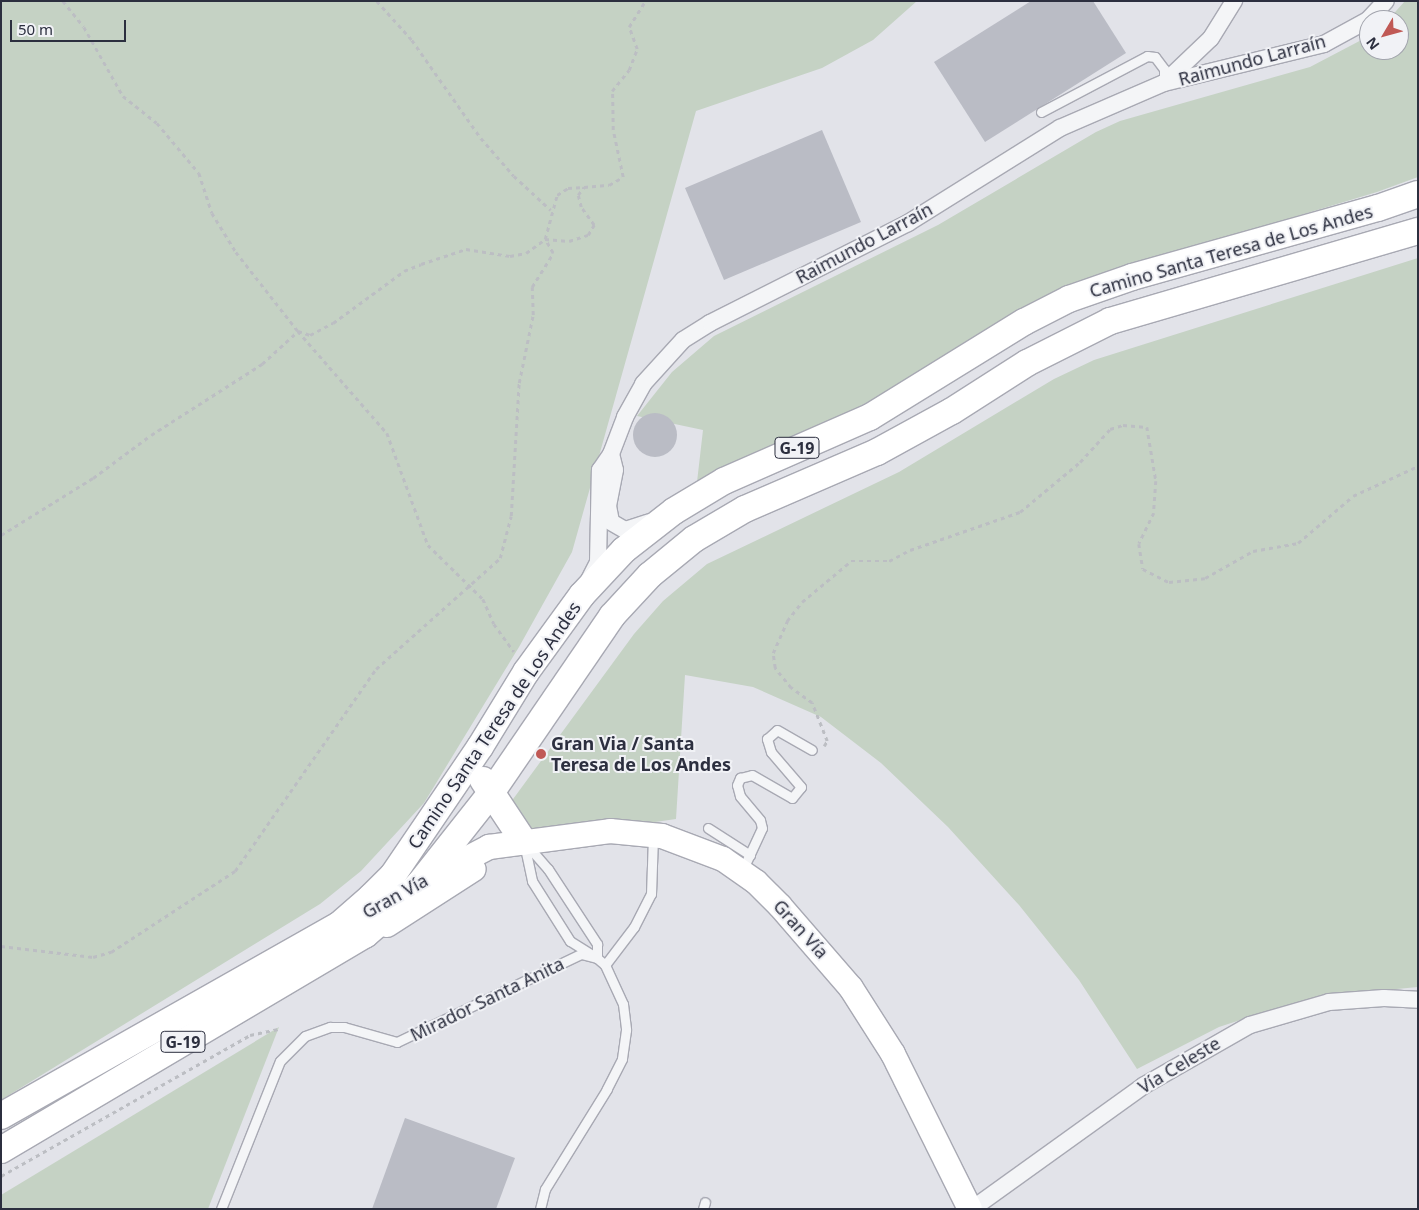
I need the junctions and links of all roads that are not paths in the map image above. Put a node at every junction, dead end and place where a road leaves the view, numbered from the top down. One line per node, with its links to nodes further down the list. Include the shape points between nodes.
1 (1234, 1): 3 (street, Raimundo Larraín, via 1210,38)
2 (1386, 1): 3 (street, Raimundo Larraín, via 1368,20 1324,44)
3 (1164, 83): 4 (lane, via 1164,69 1155,57 1147,56); 7 (street, Raimundo Larraín, via 1060,128 908,223 710,323 684,340 643,384 625,417)
4 (1041, 112)
5 (1418, 194): 9 (main road, Camino Santa Teresa de Los Andes / G-19, via 1132,277 1069,299 1024,322 870,417 724,480)
6 (1418, 231): 12 (main road, Camino Santa Teresa de Los Andes / G-19, via 1110,321 1027,363 952,411 877,452 719,523 671,557 630,595 595,638)
7 (611, 454): 8 (street, Raimundo Larraín, via 614,470); 11 (street, Raimundo Larraín, via 600,470 598,562)
8 (608, 506): 9 (street, via 613,525 625,530); 10 (street, Raimundo Larraín, via 607,522)
9 (674, 511): 10 (main road, Camino Santa Teresa de Los Andes / G-19)
10 (624, 550): 11 (main road, Camino Santa Teresa de Los Andes / G-19); 12 (main road, via 628,563 626,582 565,657)
11 (582, 595): 13 (main road, Camino Santa Teresa de Los Andes / G-19, via 526,672)
12 (540, 720): 15 (main road, Camino Santa Teresa de Los Andes / G-19)
13 (480, 747): 15 (main road, via 480,772); 21 (main road, Camino Santa Teresa de Los Andes / G-19, via 393,875)
14 (812, 750): 19 (lane, via 777,730 767,738 771,752 801,787 792,798 752,775 740,778 736,790 760,820 762,828)
15 (491, 793): 18 (main road); 20 (main road, Camino Santa Teresa de Los Andes / G-19)
16 (708, 828): 19 (lane)
17 (653, 834): 18 (main road, Gran Vía, via 610,831); 19 (main road, Gran Vía); 24 (lane, via 651,894 634,927)
18 (515, 844): 20 (main road, Gran Vía, via 489,847); 22 (main road, Gran Vía, via 428,900); 23 (lane, Mirador Santa Anita, via 532,881 570,941); 23 (lane, via 548,868 596,944)
19 (746, 863): 30 (main road, Gran Vía, via 873,1020)
20 (420, 883): 21 (main road, Gran Vía, via 388,904); 22 (main road, Camino Santa Teresa de Los Andes / G-19)
21 (339, 925): 26 (main road, G-19)
22 (365, 935): 27 (main road, G-19)
23 (597, 958): 24 (lane, Mirador Santa Anita); 28 (lane, Mirador Santa Anita, via 574,956 396,1042 344,1027 330,1027 305,1036 280,1061)
24 (605, 965): 29 (lane, Mirador Santa Anita, via 623,1004 626,1030 622,1059 545,1189)
25 (1418, 1000): 30 (street, Vía Celeste, via 1384,998 1329,1002 1276,1016 1237,1031 1143,1086)
26 (1, 1116)
27 (1, 1150)
28 (221, 1209)
29 (540, 1209)
30 (971, 1209)

